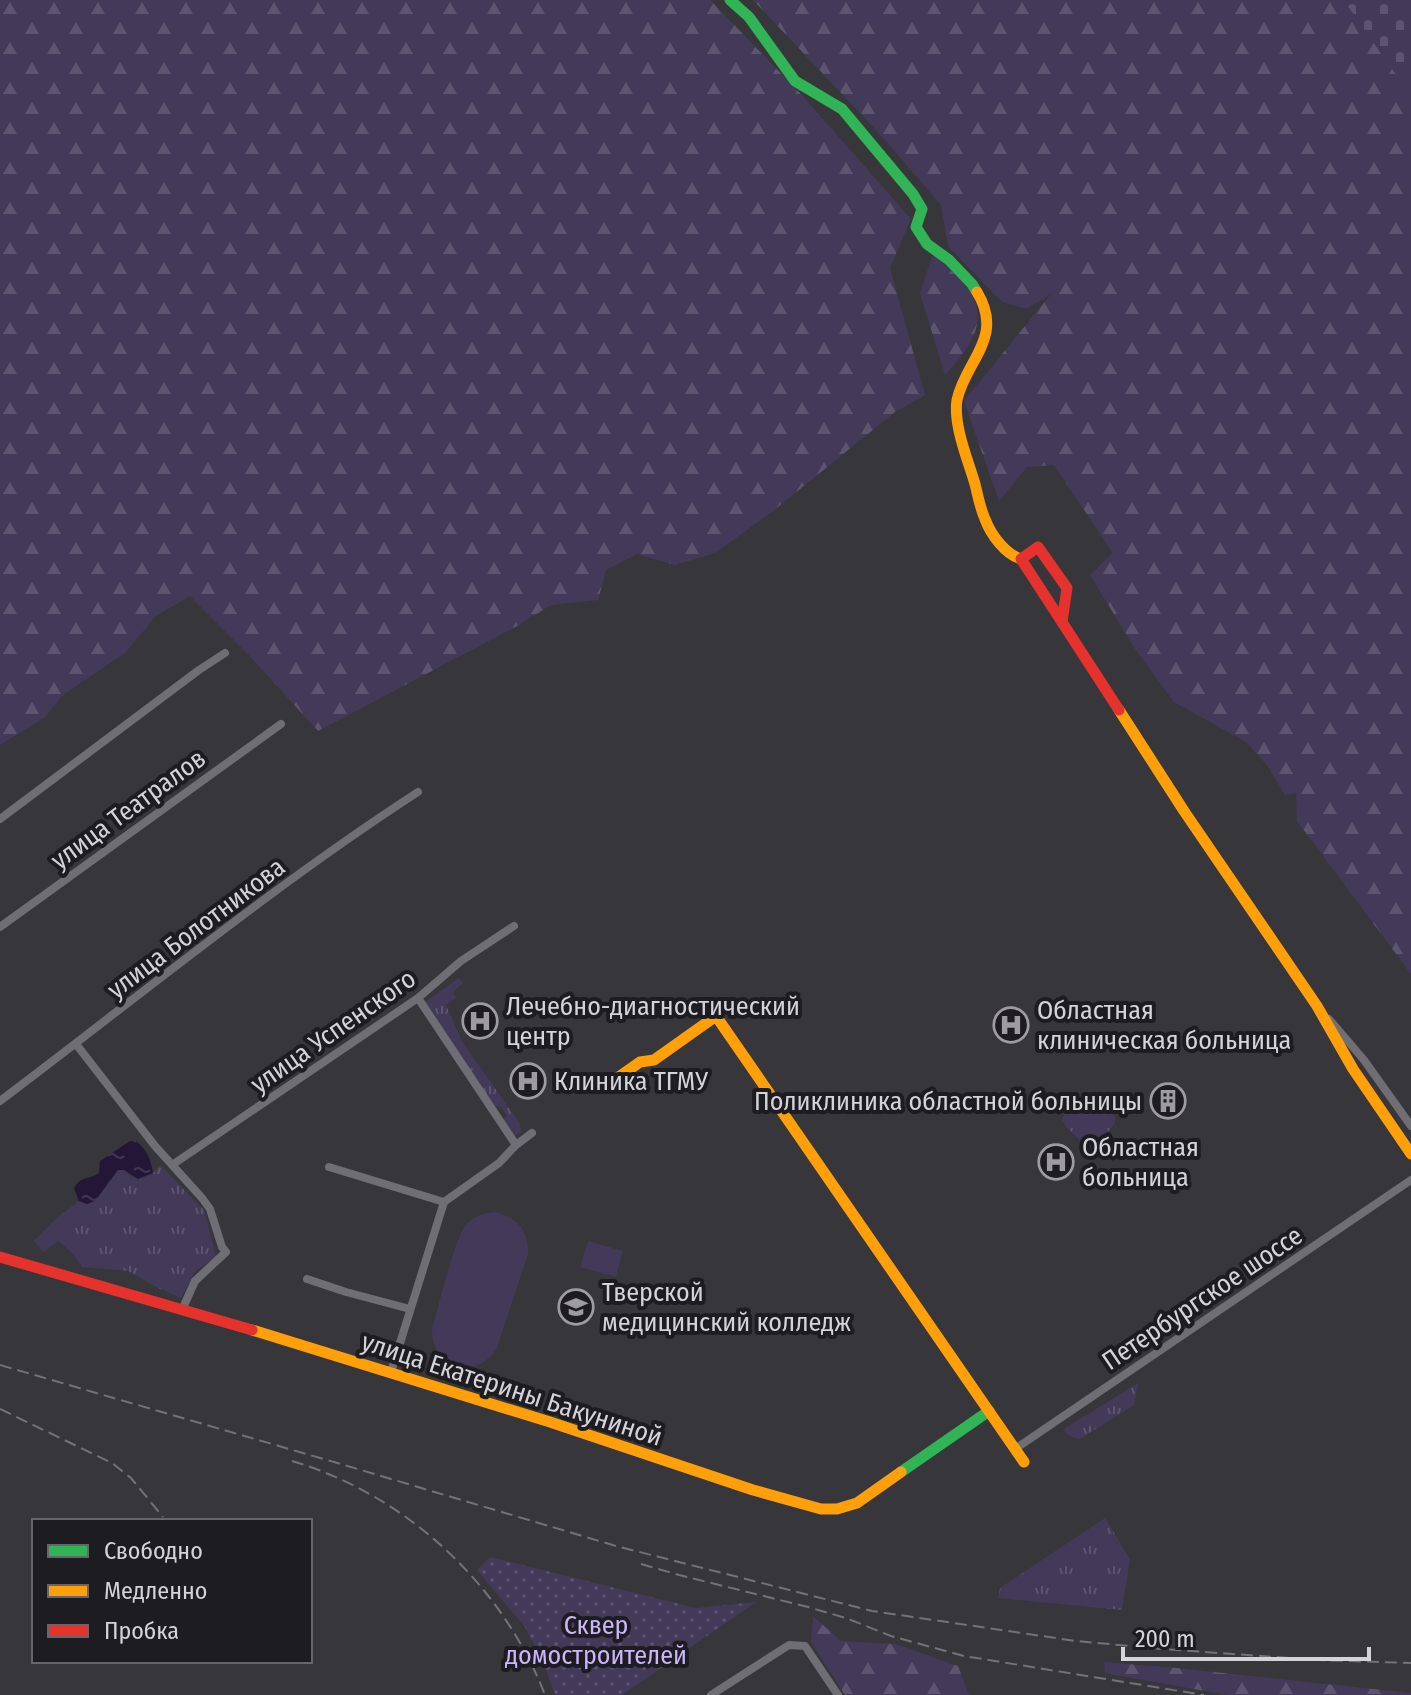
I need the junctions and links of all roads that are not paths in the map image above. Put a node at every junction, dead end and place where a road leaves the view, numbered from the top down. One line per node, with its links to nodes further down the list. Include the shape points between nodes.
1 (730, 0): 2 (street, via 749,17 795,81 842,109 922,209 916,227 927,244 972,284 985,305 982,349 957,401 958,426 985,520 997,540)
2 (1021, 559): 3 (street); 3 (street, via 1038,547 1067,588)
3 (1062, 622): 11 (street)
4 (225, 653): 7 (street)
5 (281, 724): 9 (street, улица Театралов)
6 (418, 792): 12 (street, улица Болотникова)
7 (0, 819)
8 (514, 926): 10 (street, улица Успенского)
9 (0, 927)
10 (418, 998): 17 (street); 19 (street, улица Успенского)
11 (1317, 1006): 15 (street); 18 (street)
12 (76, 1044): 14 (street, улица Болотникова); 19 (street)
13 (607, 1081): 28 (street, via 654,1060 716,1016)
14 (0, 1101)
15 (1411, 1126)
16 (532, 1133): 17 (street)
17 (516, 1145): 22 (street)
18 (1411, 1154)
19 (172, 1165): 26 (street, via 210,1209 226,1252 195,1281)
20 (329, 1167): 22 (street)
21 (1411, 1180): 29 (street, Петербургское шоссе)
22 (444, 1202): 25 (street)
23 (0, 1257): 26 (street, улица Екатерины Бакуниной)
24 (307, 1279): 25 (street)
25 (410, 1309): 27 (street)
26 (182, 1310): 27 (street, улица Екатерины Бакуниной)
27 (391, 1372): 28 (street, улица Екатерины Бакуниной, via 825,1510 857,1503)
28 (989, 1411): 29 (street)
29 (1015, 1449): 30 (street)
30 (1024, 1462)
31 (711, 1695): 32 (street, via 789,1645 805,1646)
32 (838, 1695)

